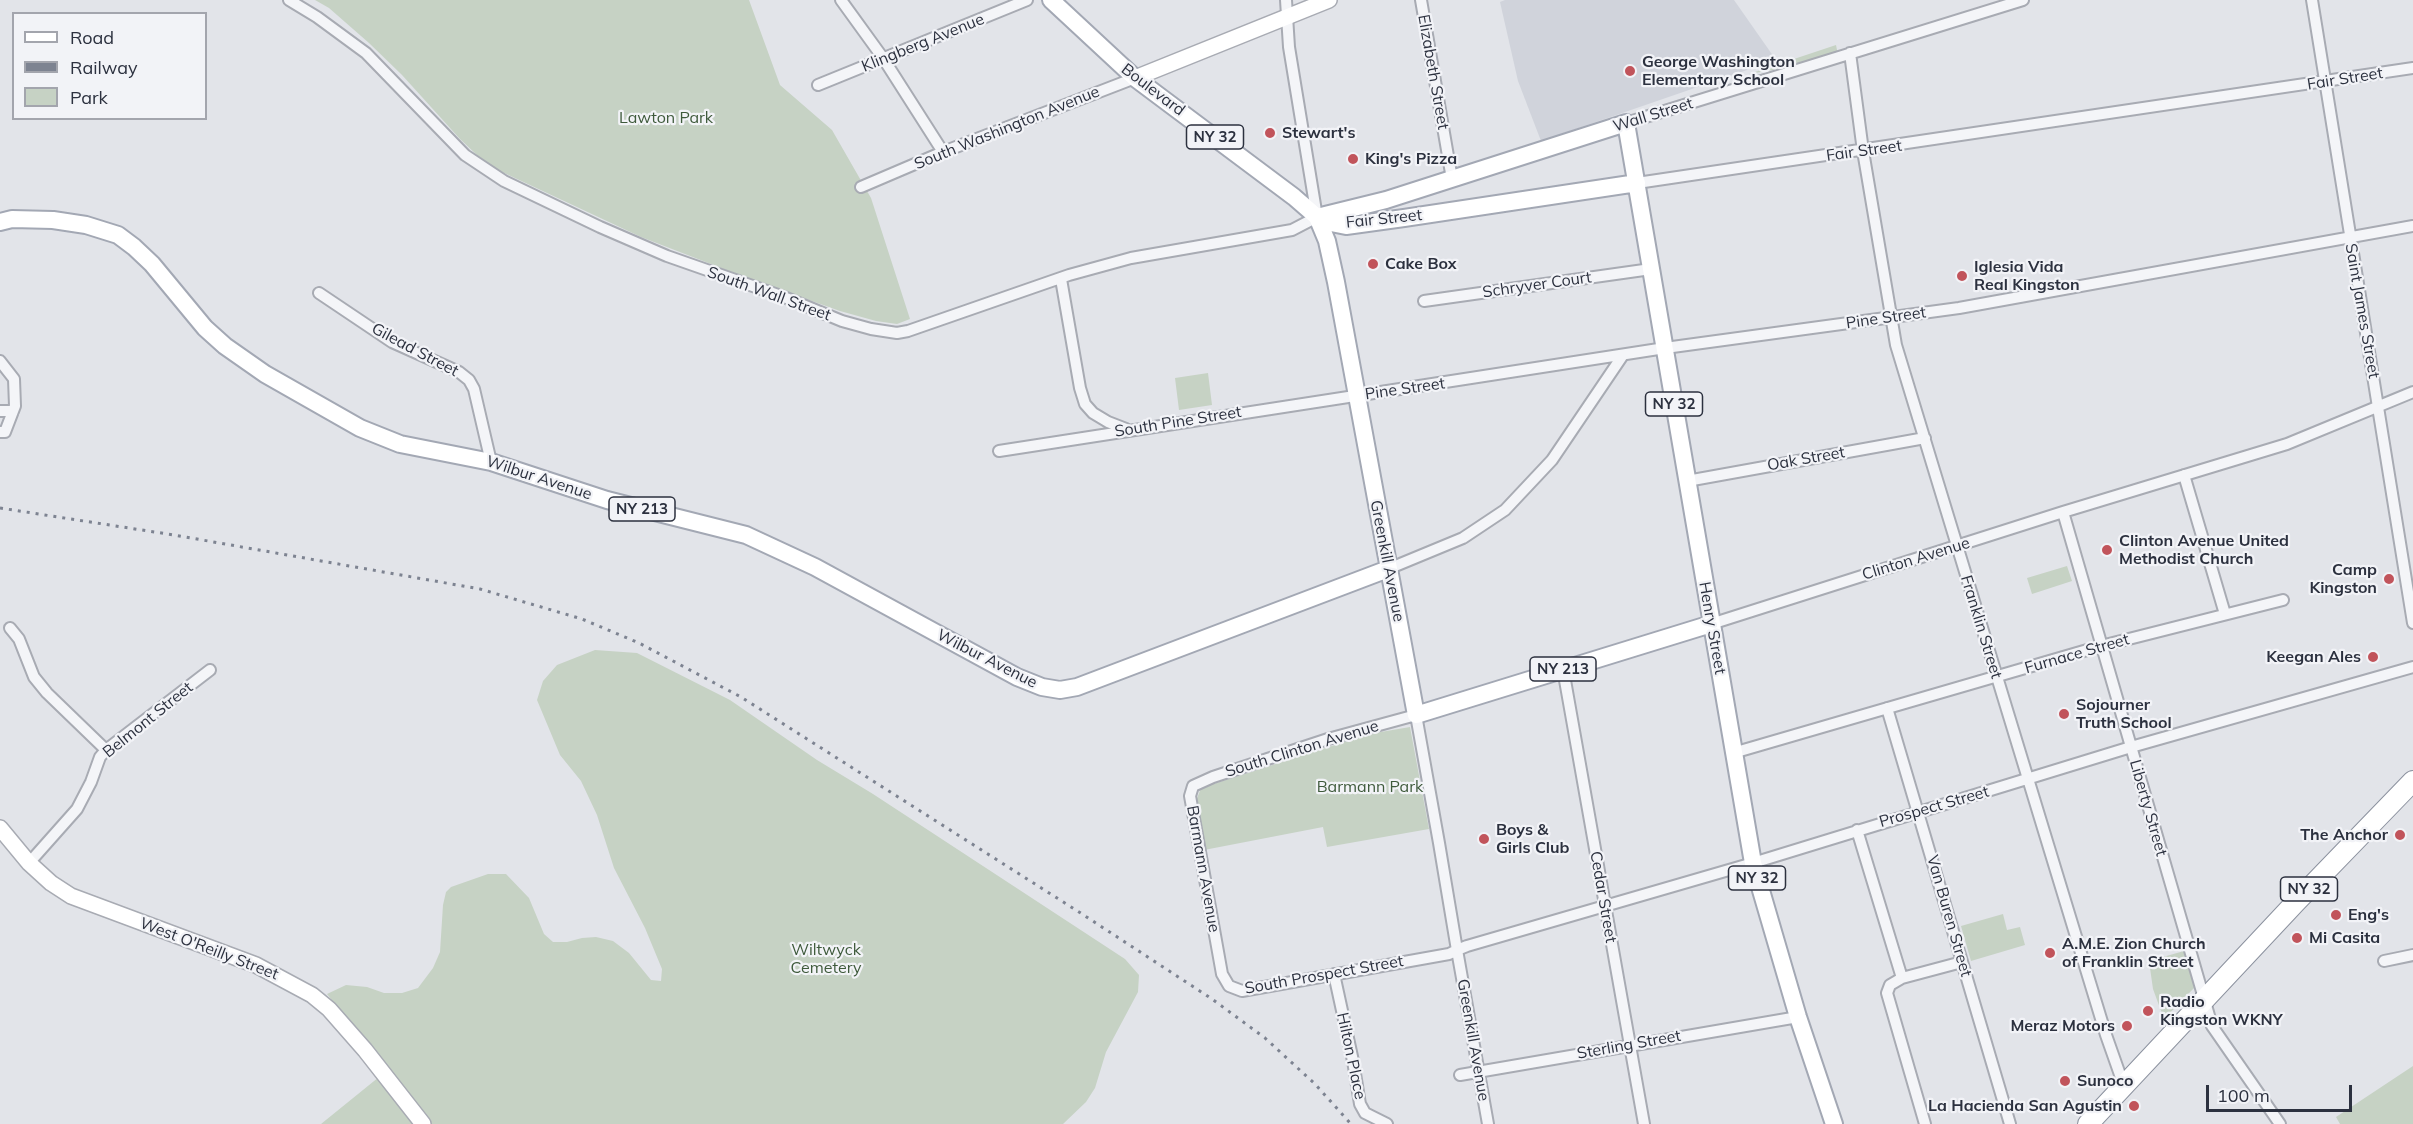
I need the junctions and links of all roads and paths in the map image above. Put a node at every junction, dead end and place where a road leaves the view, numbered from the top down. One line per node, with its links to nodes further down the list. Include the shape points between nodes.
1 (289, 0): 29 (street, South Wall Street, via 366,53 445,136 487,171 668,256 842,321 897,333 908,331)
2 (841, 0): 13 (street)
3 (1027, 0): 13 (street, Klingberg Avenue)
4 (1051, 0): 15 (main road, Boulevard / NY 32)
5 (1286, 0): 11 (street, Greenkill Avenue)
6 (1329, 0): 11 (street, South Washington Avenue)
7 (1421, 0): 21 (street, Elizabeth Street)
8 (2023, 0): 10 (street, Wall Street)
9 (2312, 0): 16 (street, Saint James Street)
10 (2002, 3): 12 (street, Wall Street)
11 (1288, 16): 15 (street, South Washington Avenue); 24 (street, Greenkill Avenue, via 1289,47)
12 (1850, 53): 18 (street, Wall Street); 19 (street, Franklin Street)
13 (883, 58): 17 (street, Klingberg Avenue); 20 (street)
14 (2413, 68): 16 (street, Fair Street)
15 (1136, 78): 20 (street, South Washington Avenue); 24 (main road, Boulevard / NY 32)
16 (2325, 82): 19 (street, Fair Street); 27 (street, Saint James Street)
17 (818, 86)
18 (1626, 123): 21 (main road, Wall Street); 22 (main road, Henry Street / NY 32)
19 (1863, 151): 22 (street, Fair Street); 32 (street, Franklin Street)
20 (943, 152): 23 (street, South Washington Avenue)
21 (1452, 179): 24 (main road, Wall Street)
22 (1637, 183): 24 (main road, Fair Street / NY 32, via 1347,226); 28 (main road, Henry Street / NY 32)
23 (861, 187)
24 (1317, 217): 29 (street, South Wall Street, via 1292,230 1131,258); 37 (main road, Greenkill Avenue, via 1327,242)
25 (0, 222): 45 (main road, Wilbur Avenue / NY 213, via 53,220 118,235 152,264 205,328 265,375 335,415 400,444)
26 (2413, 226): 27 (street, Pine Street)
27 (2350, 238): 32 (street, Pine Street, via 2067,290); 38 (street, Saint James Street)
28 (1651, 268): 31 (street, Schryver Court); 33 (main road, Henry Street / NY 32)
29 (1061, 279): 41 (street, via 1085,404 1093,413)
30 (319, 293): 45 (street, Gilead Street, via 392,342 469,380)
31 (1424, 301)
32 (1891, 317): 33 (street, Pine Street); 43 (street, Franklin Street)
33 (1665, 348): 34 (street, Pine Street); 47 (main road, Henry Street / NY 32)
34 (1623, 355): 37 (street, Pine Street); 50 (street, via 1552,460 1504,510 1463,538)
35 (0, 361): 40 (street, via 14,379)
36 (2413, 392): 38 (street, Clinton Avenue)
37 (1357, 395): 41 (street, South Pine Street); 50 (main road, Greenkill Avenue)
38 (2379, 407): 46 (street, Clinton Avenue, via 2287,444); 53 (street, Saint James Street)
39 (0, 411): 40 (street)
40 (13, 411): 42 (street, via 4,432)
41 (1128, 430): 44 (street, South Pine Street)
42 (0, 432)
43 (1925, 438): 47 (street, Oak Street); 49 (street, Franklin Street)
44 (999, 451)
45 (491, 462): 50 (main road, Wilbur Avenue / NY 213, via 607,500 746,535 774,546 1017,677 1060,690 1077,687)
46 (2184, 475): 48 (street, Clinton Avenue); 52 (street)
47 (1687, 481): 54 (main road, Henry Street / NY 32)
48 (2063, 512): 49 (street, Clinton Avenue); 56 (street, Liberty Street)
49 (1957, 547): 54 (street, Clinton Avenue); 60 (street, Franklin Street)
50 (1388, 568): 62 (main road, Greenkill Avenue)
51 (2283, 600): 52 (street, Furnace Street)
52 (2225, 615): 56 (street, Furnace Street)
53 (2413, 623)
54 (1711, 624): 59 (main road, Clinton Avenue / NY 213); 65 (main road, Henry Street / NY 32)
55 (10, 628): 64 (street, via 19,639 34,677)
56 (2101, 646): 60 (street, Furnace Street); 63 (street, Liberty Street)
57 (2413, 667): 63 (street, Prospect Street)
58 (210, 669): 64 (street, Belmont Street)
59 (1563, 669): 62 (main road, Clinton Avenue / NY 213); 74 (street, Cedar Street)
60 (1996, 676): 61 (street, Furnace Street); 66 (street, Franklin Street)
61 (1887, 708): 65 (street, Furnace Street); 69 (street, Van Buren Street)
62 (1416, 715): 67 (street, South Clinton Avenue, via 1328,739 1214,777); 76 (street, Greenkill Avenue)
63 (2131, 747): 66 (street, Prospect Street); 82 (street, Liberty Street)
64 (106, 750): 72 (street, Belmont Street, via 76,809)
65 (1733, 753): 73 (main road, Henry Street / NY 32)
66 (2028, 780): 69 (street, Prospect Street); 87 (street, Franklin Street)
67 (1192, 789): 75 (street, Barmann Avenue, via 1190,796)
68 (2410, 792): 82 (highway, NY 32)
69 (1919, 812): 71 (street, Prospect Street); 79 (street, Van Buren Street)
70 (0, 828): 72 (street, West O'Reilly Street)
71 (1857, 830): 73 (street, Prospect Street); 81 (street)
72 (29, 863): 88 (street, West O'Reilly Street, via 71,896 256,965 312,994 366,1050)
73 (1753, 863): 74 (street, Prospect Street); 83 (main road, Henry Street / NY 32)
74 (1604, 906): 76 (street, Prospect Street); 84 (street, Cedar Street)
75 (1217, 950): 80 (street, South Prospect Street, via 1222,974 1229,986 1239,991)
76 (1457, 950): 80 (street, South Prospect Street); 85 (street, Greenkill Avenue)
77 (2413, 956): 78 (street)
78 (2384, 961)
79 (1962, 962): 81 (street); 94 (street, Van Buren Street)
80 (1334, 974): 89 (street, Hilton Place, via 1360,1104 1365,1113)
81 (1902, 978): 93 (street, via 1890,985 1887,993)
82 (2205, 1000): 87 (highway, NY 32); 96 (street, Liberty Street, via 2212,1026)
83 (1798, 1017): 84 (street, Sterling Street); 92 (main road, Henry Street / NY 32)
84 (1629, 1045): 85 (street, Sterling Street); 91 (street, Cedar Street)
85 (1479, 1071): 86 (street, Sterling Street); 90 (street, Greenkill Avenue)
86 (1460, 1075)
87 (2124, 1086): 95 (highway, NY 32)
88 (423, 1124)
89 (1387, 1124)
90 (1488, 1124)
91 (1644, 1124)
92 (1834, 1124)
93 (1925, 1124)
94 (2010, 1124)
95 (2088, 1124)
96 (2280, 1124)

